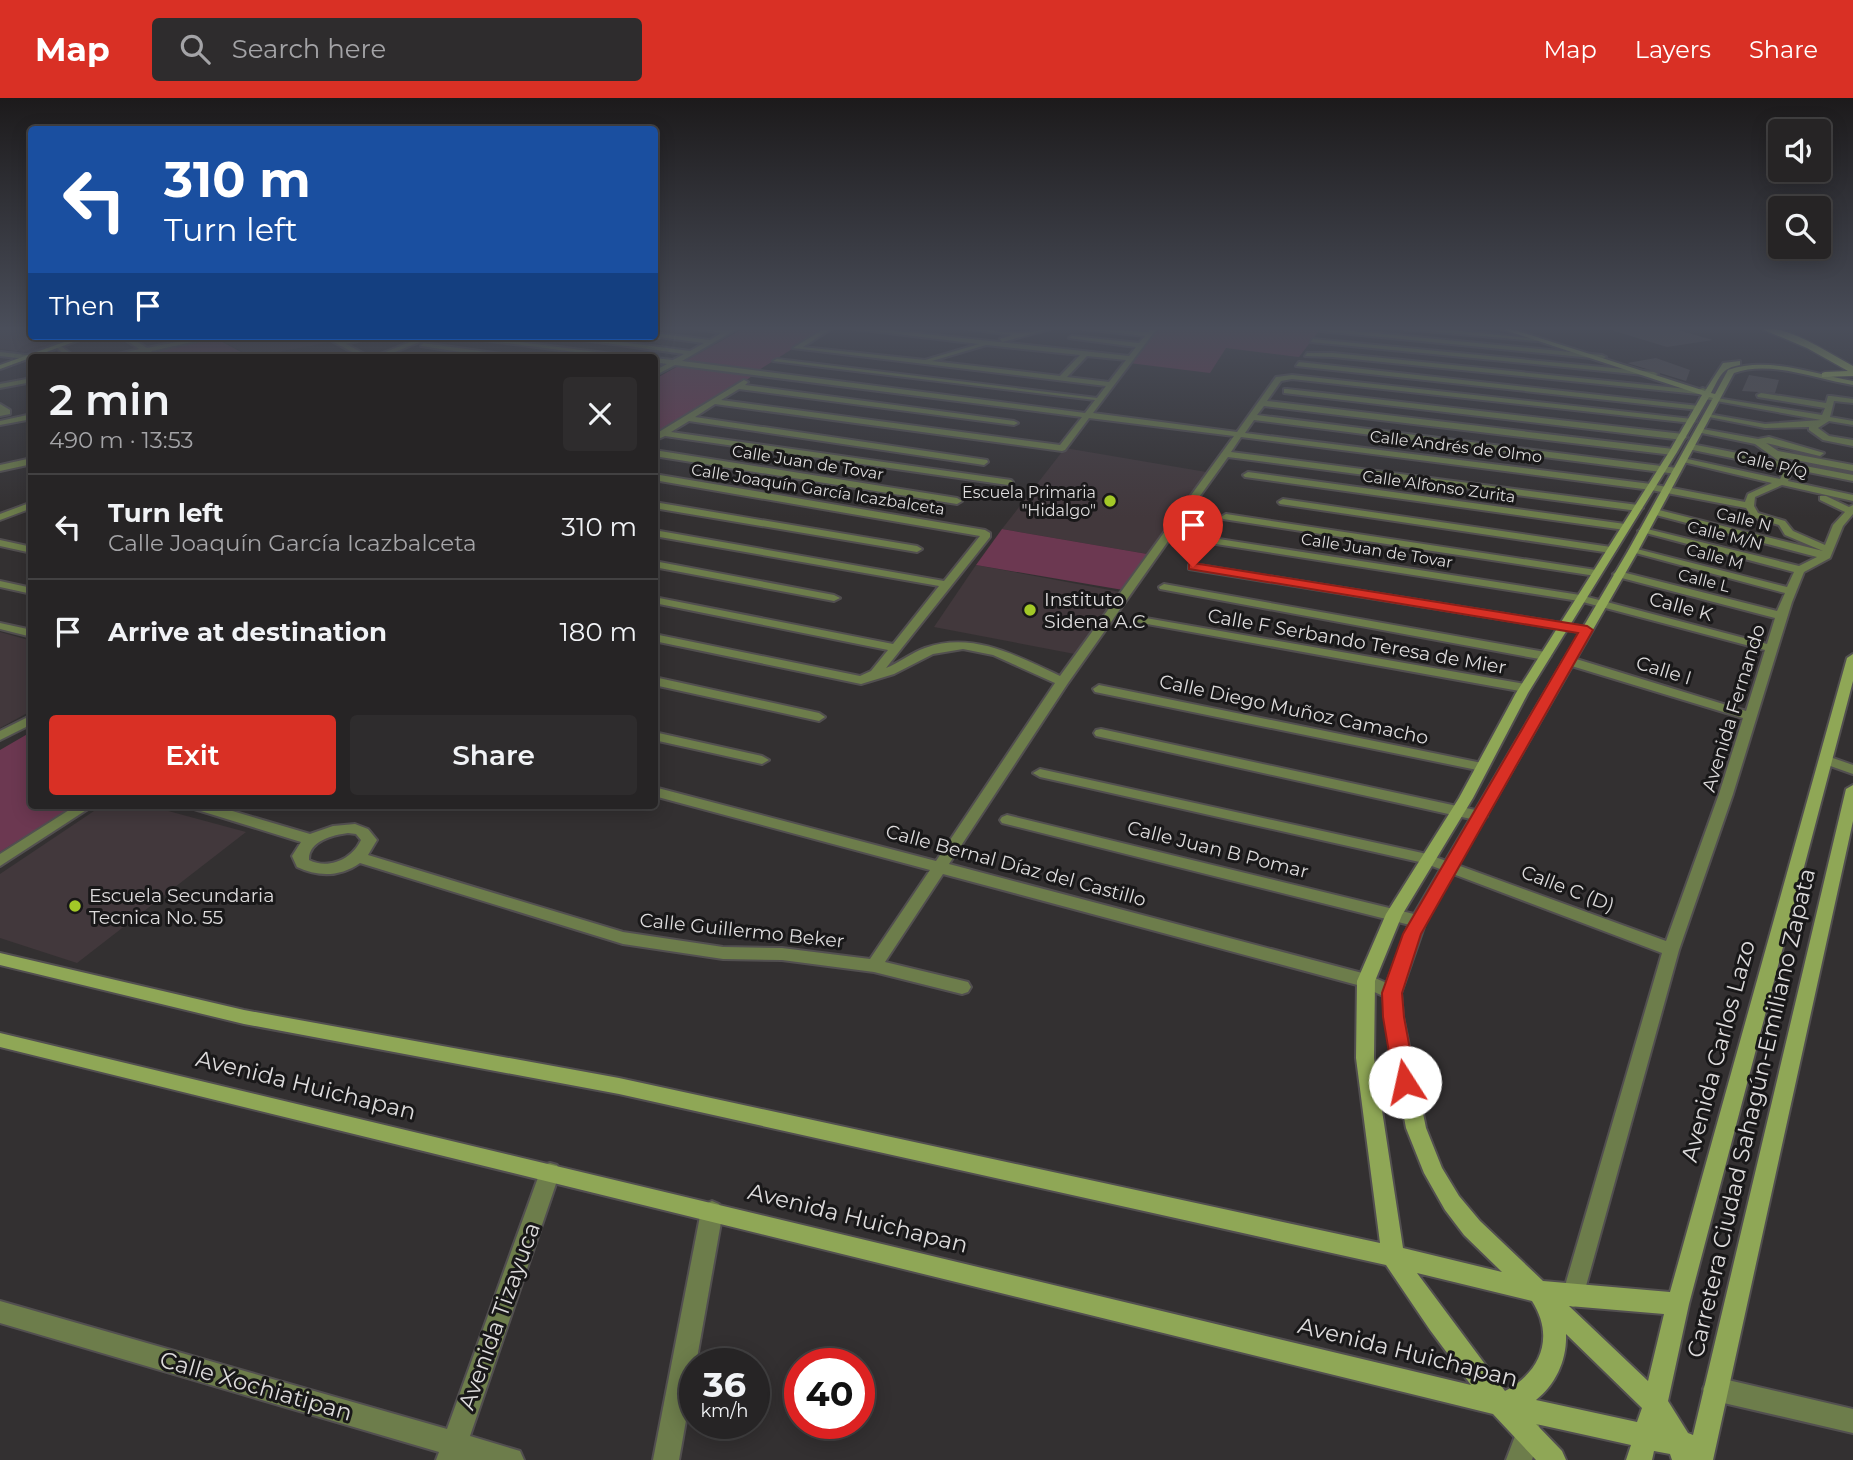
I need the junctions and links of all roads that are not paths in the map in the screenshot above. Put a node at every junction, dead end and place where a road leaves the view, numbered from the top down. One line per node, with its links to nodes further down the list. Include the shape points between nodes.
1 (729, 391): 17 (street)
2 (771, 391): 34 (street)
3 (897, 391): 21 (street)
4 (1029, 391): 16 (street)
5 (1104, 391): 28 (street)
6 (1270, 391): 19 (street)
7 (1287, 391): 43 (street)
8 (1410, 391): 33 (street)
9 (1540, 391): 22 (street)
10 (1661, 391): 15 (street)
11 (1693, 391): 15 (street)
12 (1696, 391): 15 (street)
13 (1715, 391): 15 (street)
14 (1762, 395): 24 (street)
15 (1710, 396): 22 (street); 23 (street); 29 (street)
16 (1093, 398)
17 (714, 401): 32 (street); 45 (street)
18 (1853, 401): 24 (street)
19 (1261, 403): 30 (street); 49 (street)
20 (0, 406): 25 (street, via 7,412)
21 (1027, 407): 28 (street, Calle Andrés de Olmo); 34 (street)
22 (1699, 408): 33 (street)
23 (1772, 410): 26 (street); 38 (street)
24 (1827, 412): 26 (street); 27 (street); 35 (street); 37 (street); 44 (street, via 1812,428)
25 (0, 414)
26 (1797, 414): 37 (street)
27 (1853, 414)
28 (1088, 415): 41 (street, Calle Andrés de Olmo); 45 (street, via 1062,448)
29 (1708, 416): 38 (street); 39 (street)
30 (1252, 417): 41 (street); 60 (street)
31 (28, 418): 36 (street)
32 (687, 418): 40 (street); 56 (street)
33 (1692, 421): 43 (street)
34 (1014, 422): 45 (street)
35 (1853, 422)
36 (0, 423)
37 (1794, 425): 38 (street)
38 (1765, 426): 46 (street)
39 (1700, 430): 46 (street); 48 (street)
40 (664, 433): 42 (street); 68 (street, Calle Juan de Tovar)
41 (1241, 435): 51 (street); 69 (street, Calle Andrés de Olmo)
42 (658, 437)
43 (1683, 437): 49 (street)
44 (1826, 438): 47 (street); 53 (street)
45 (999, 440)
46 (1758, 442): 52 (street); 53 (street, via 1769,440)
47 (1853, 443)
48 (1691, 447): 54 (street); 57 (street)
49 (1673, 453): 60 (street)
50 (658, 454): 74 (street, Calle Juan de Tovar)
51 (1227, 454): 79 (street, Calle Andrés de Olmo); 88 (street)
52 (1776, 454): 53 (street); 57 (street)
53 (1816, 456): 59 (street)
54 (1683, 461): 62 (street); 67 (street, Calle P/Q)
55 (28, 462): 58 (street)
56 (984, 462)
57 (1789, 466): 66 (street); 67 (street)
58 (0, 468)
59 (1853, 468)
60 (1662, 469): 62 (street); 69 (street)
61 (28, 470): 64 (street)
62 (1677, 471): 71 (street)
63 (1248, 475): 85 (street, Calle Alfonso Zurita)
64 (0, 477)
65 (658, 478): 101 (street, Calle Joaquín García Icazbalceta, via 986,535)
66 (1853, 478)
67 (1784, 481): 70 (street, Calle P/Q); 78 (street, via 1751,496)
68 (1008, 482)
69 (1651, 487): 71 (street, Calle Andrés de Olmo); 79 (street)
70 (1800, 488): 72 (street, Calle P/Q); 81 (street)
71 (1667, 489): 78 (street, Calle Andrés de Olmo); 82 (street)
72 (1853, 498)
73 (28, 500): 80 (street)
74 (957, 501)
75 (1283, 502): 92 (street, Calle Alfonso Zurita)
76 (28, 506): 83 (street)
77 (658, 506): 91 (street)
78 (1749, 506): 94 (street, Calle Andrés de Olmo, via 1755,515 1782,523 1789,534)
79 (1638, 508): 85 (street)
80 (0, 510)
81 (1852, 510): 94 (street, via 1838,525)
82 (1655, 512): 86 (street); 94 (street, Calle N)
83 (0, 517)
84 (1226, 517): 98 (street, Calle Juan de Tovar)
85 (1625, 527): 92 (street)
86 (1643, 531): 93 (street); 97 (street, Calle M/N)
87 (658, 534): 101 (street)
88 (1168, 534): 106 (street, Calle Juan de Tovar); 123 (street)
89 (0, 543): 90 (street)
90 (28, 549)
91 (917, 549)
92 (1611, 550): 98 (street)
93 (1633, 551): 99 (street); 104 (street, Calle M)
94 (1827, 553): 97 (street)
95 (658, 565): 105 (street)
96 (1193, 567): 111 (street)
97 (1800, 570): 104 (street, Avenida Fernando)
98 (1597, 573): 106 (street)
99 (1618, 574): 107 (street); 109 (street, Calle L)
100 (0, 584): 103 (street)
101 (945, 584): 117 (street)
102 (1164, 587): 118 (street)
103 (28, 590)
104 (1790, 591): 109 (street, Avenida Fernando)
105 (834, 598)
106 (1580, 598): 107 (street, Calle K); 111 (street)
107 (1603, 599): 113 (street); 116 (street, Calle K)
108 (658, 601): 117 (street)
109 (1782, 616): 116 (street, Avenida Fernando)
110 (1140, 621): 124 (street, Calle F Serbando Teresa de Mier)
111 (1564, 625): 113 (street); 118 (street)
112 (0, 626): 114 (street)
113 (1587, 630): 120 (street)
114 (28, 633)
115 (658, 638): 121 (street, via 854,681)
116 (1773, 645): 126 (street, Avenida Fernando)
117 (896, 648): 121 (street)
118 (1545, 656): 124 (street)
119 (1853, 658): 133 (street, Avenida Carlos Lazo)
120 (1569, 661): 126 (street, Calle I); 142 (street)
121 (874, 674): 123 (street, via 945,644 965,643)
122 (658, 682): 127 (street)
123 (1062, 682): 148 (street)
124 (1525, 688): 134 (street)
125 (1099, 689): 134 (street, Calle Diego Muñoz Camacho)
126 (1749, 716): 152 (street, Avenida Fernando)
127 (819, 717)
128 (28, 721): 130 (street)
129 (1101, 733): 141 (street)
130 (0, 736)
131 (658, 737): 132 (street)
132 (762, 760)
133 (1827, 760): 135 (street); 164 (street, Avenida Carlos Lazo)
134 (1482, 767): 141 (street)
135 (1853, 769)
136 (1040, 774): 146 (street, Calle Juan B Pomar)
137 (1853, 789): 166 (street, Carretera Ciudad Sahagún-Emiliano Zapata)
138 (658, 792): 148 (street, Calle Bernal Díaz del Castillo)
139 (81, 809): 147 (street)
140 (209, 809): 144 (street)
141 (1458, 810): 142 (street); 146 (street)
142 (1480, 816): 149 (street)
143 (1007, 820): 150 (street, Calle Juan B Pomar)
144 (311, 840): 145 (street, via 335,829 359,829 369,840); 145 (street, via 300,856 309,868 334,868)
145 (359, 856): 154 (street, Calle Guillermo Beker, via 623,939)
146 (1427, 859): 149 (street, Calle Juan B Pomar); 150 (street)
147 (0, 861)
148 (942, 866): 154 (street); 155 (street, Calle Bernal Díaz del Castillo)
149 (1451, 866): 151 (street); 152 (street, Calle C (D))
150 (1394, 914): 151 (street, Calle Juan B Pomar); 155 (street)
151 (1418, 921): 157 (street)
152 (1671, 950): 163 (street, Avenida Fernando)
153 (0, 959): 161 (street, via 244,1017 645,1092)
154 (874, 966): 156 (street, Calle Guillermo Beker)
155 (1366, 981): 157 (street, Calle Bernal Díaz del Castillo); 161 (street, via 1365,1058)
156 (962, 987)
157 (1392, 993): 162 (street, via 1405,1082 1434,1173 1472,1228)
158 (0, 1040): 159 (street, Avenida Huichapan)
159 (551, 1172): 160 (street, Avenida Huichapan); 172 (street, Avenida Tizayuca)
160 (712, 1211): 167 (street, Avenida Huichapan); 175 (street)
161 (1393, 1256): 162 (street); 167 (street)
162 (1541, 1292): 163 (street); 167 (street, via 1554,1331 1552,1360 1540,1382 1520,1398); 168 (street)
163 (1582, 1296): 164 (street)
164 (1678, 1304): 168 (street, Avenida Carlos Lazo)
165 (0, 1312): 172 (street, Calle Xochiatipan)
166 (1715, 1389): 169 (street); 173 (street, Carretera Ciudad Sahagún-Emiliano Zapata)
167 (1500, 1404): 170 (street); 171 (street, Avenida Huichapan, via 1617,1431)
168 (1655, 1404): 171 (street, Avenida Carlos Lazo); 173 (street)
169 (1853, 1421)
170 (1529, 1432): 176 (street); 177 (street)
171 (1642, 1449): 173 (street, Avenida Huichapan)
172 (451, 1452): 174 (street, Calle Xochiatipan)
173 (1692, 1453)
174 (511, 1460)
175 (667, 1460)
176 (1519, 1460)
177 (1553, 1460)

